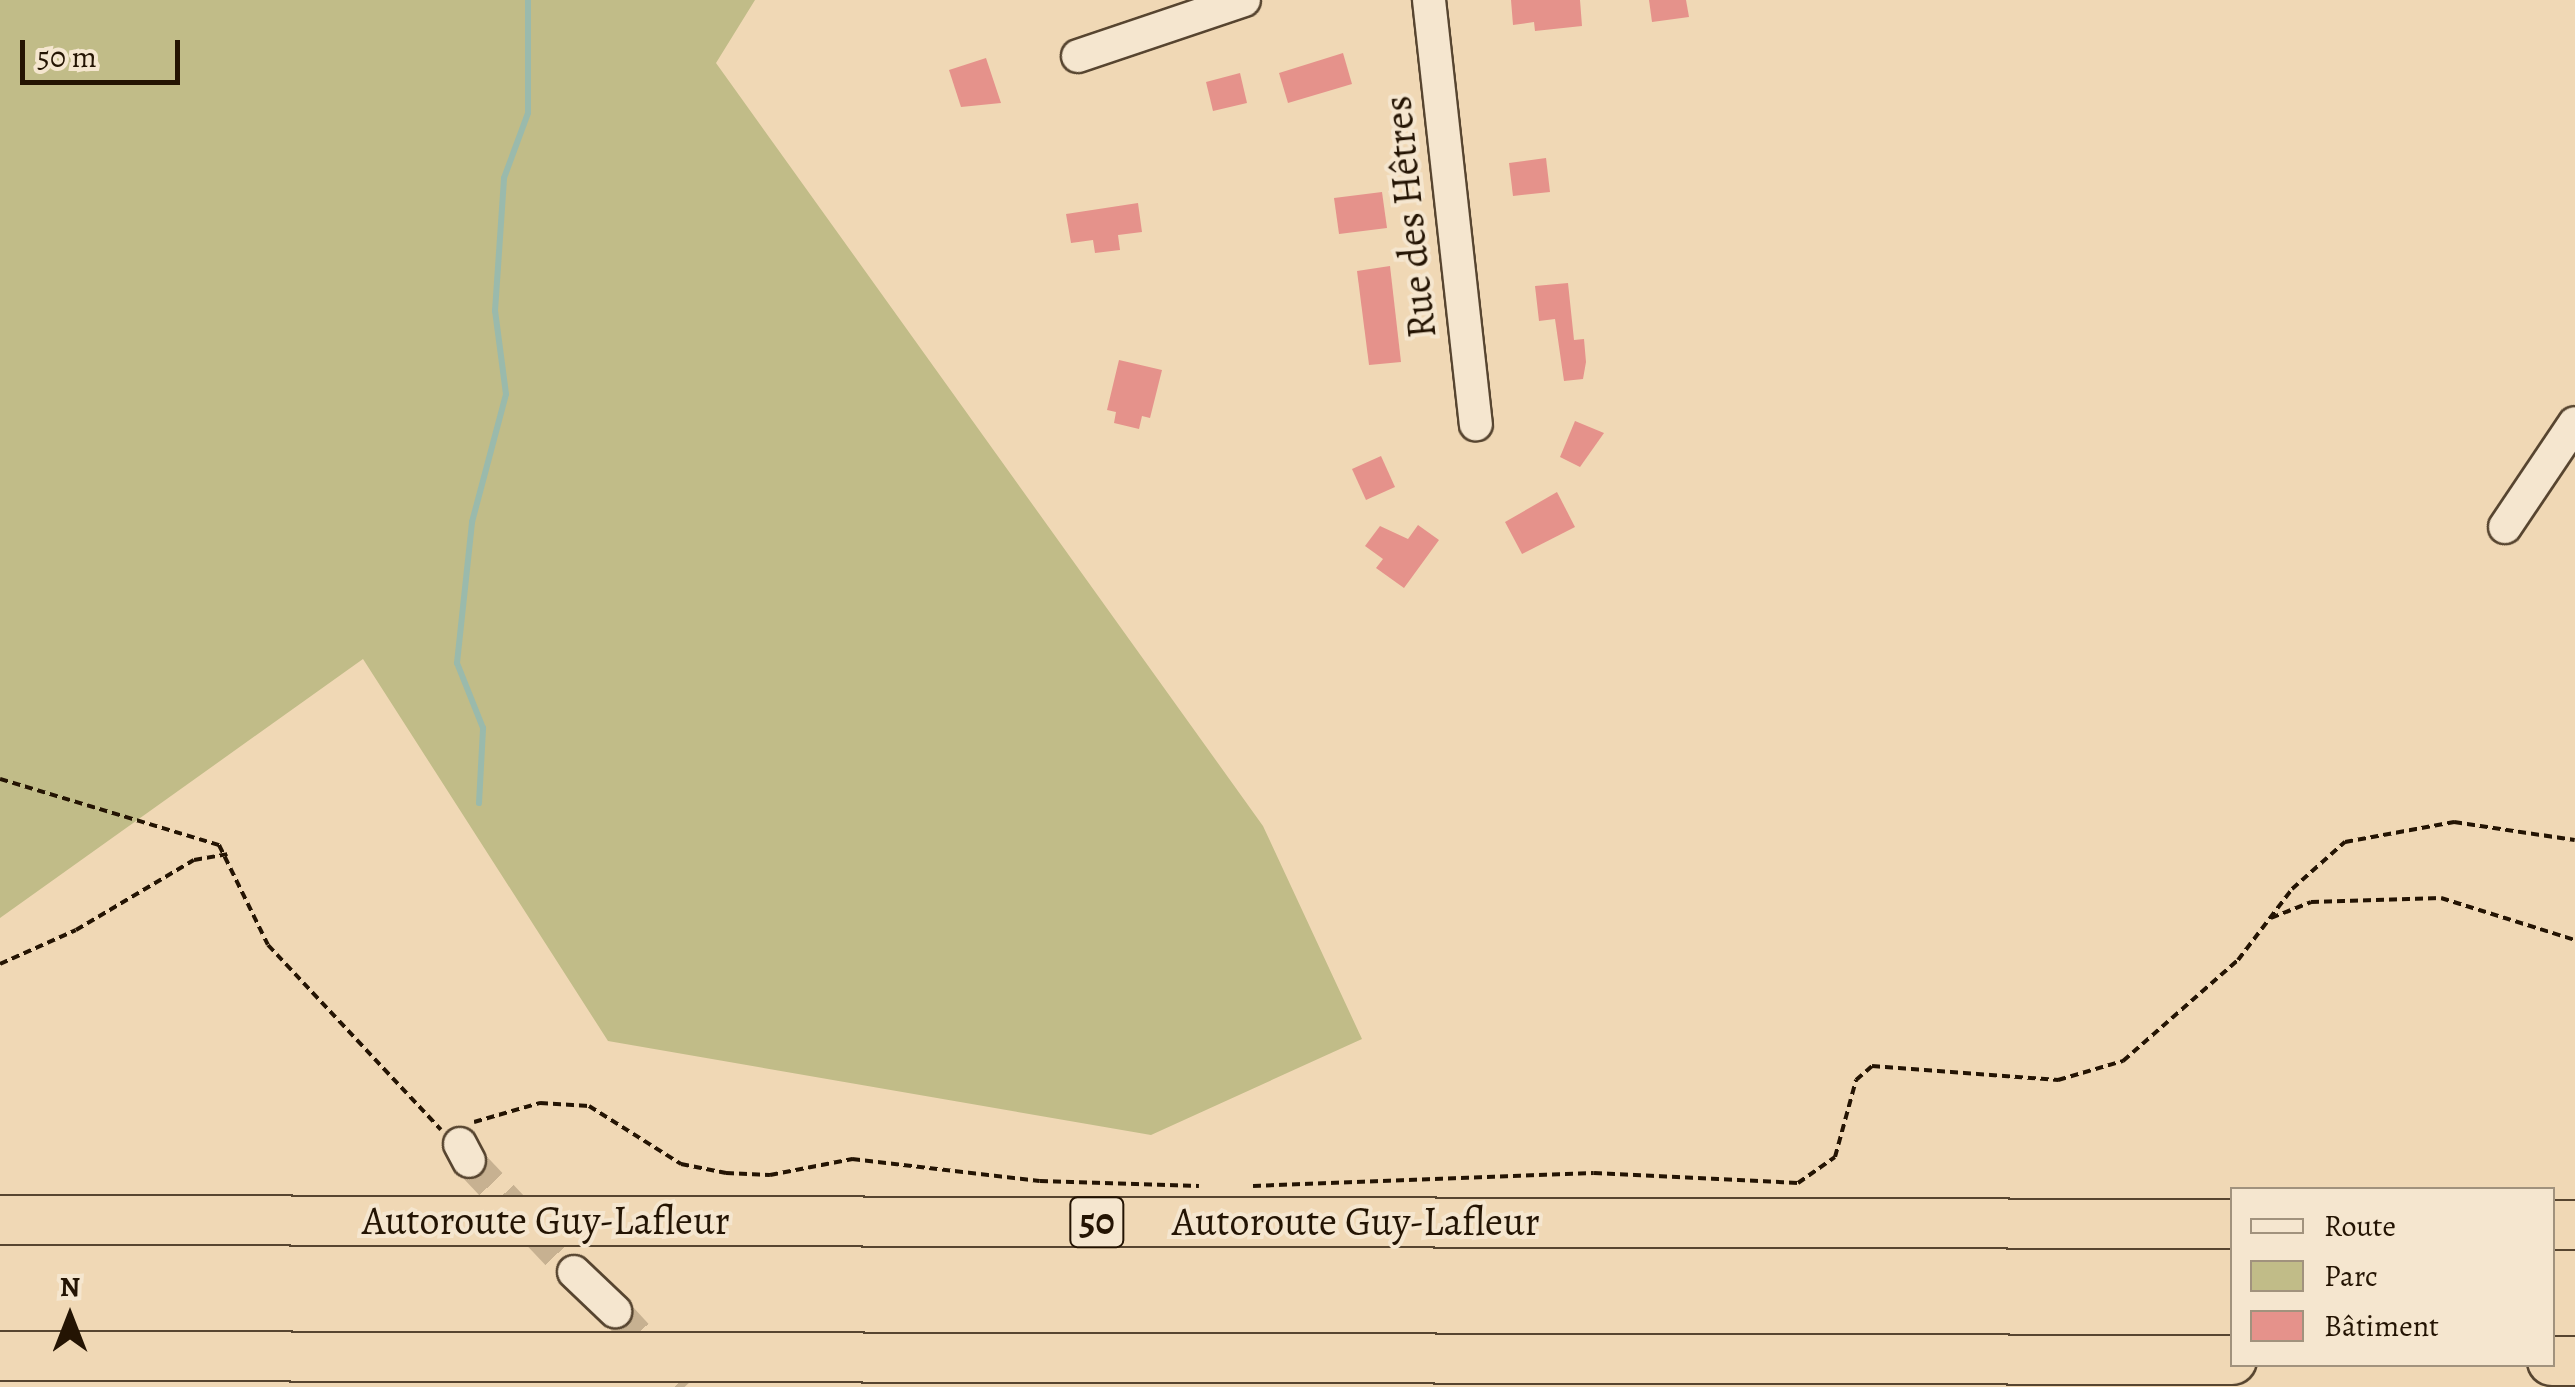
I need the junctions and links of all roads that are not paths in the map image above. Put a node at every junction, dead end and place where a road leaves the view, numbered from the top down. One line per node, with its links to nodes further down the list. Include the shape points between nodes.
1 (1244, 0): 3 (street)
2 (1429, 0): 5 (street, Rue des Hêtres)
3 (1078, 56)
4 (2575, 422): 6 (street)
5 (1476, 424)
6 (2505, 527)
7 (0, 1220): 8 (highway, Autoroute Guy-Lafleur / 50)
8 (2230, 1224)
9 (574, 1272): 10 (street)
10 (615, 1311)
11 (0, 1356): 14 (highway)
12 (1446, 1358): 13 (highway); 14 (highway); 15 (highway)
13 (2230, 1360)
14 (1279, 1373)
15 (1771, 1387)

